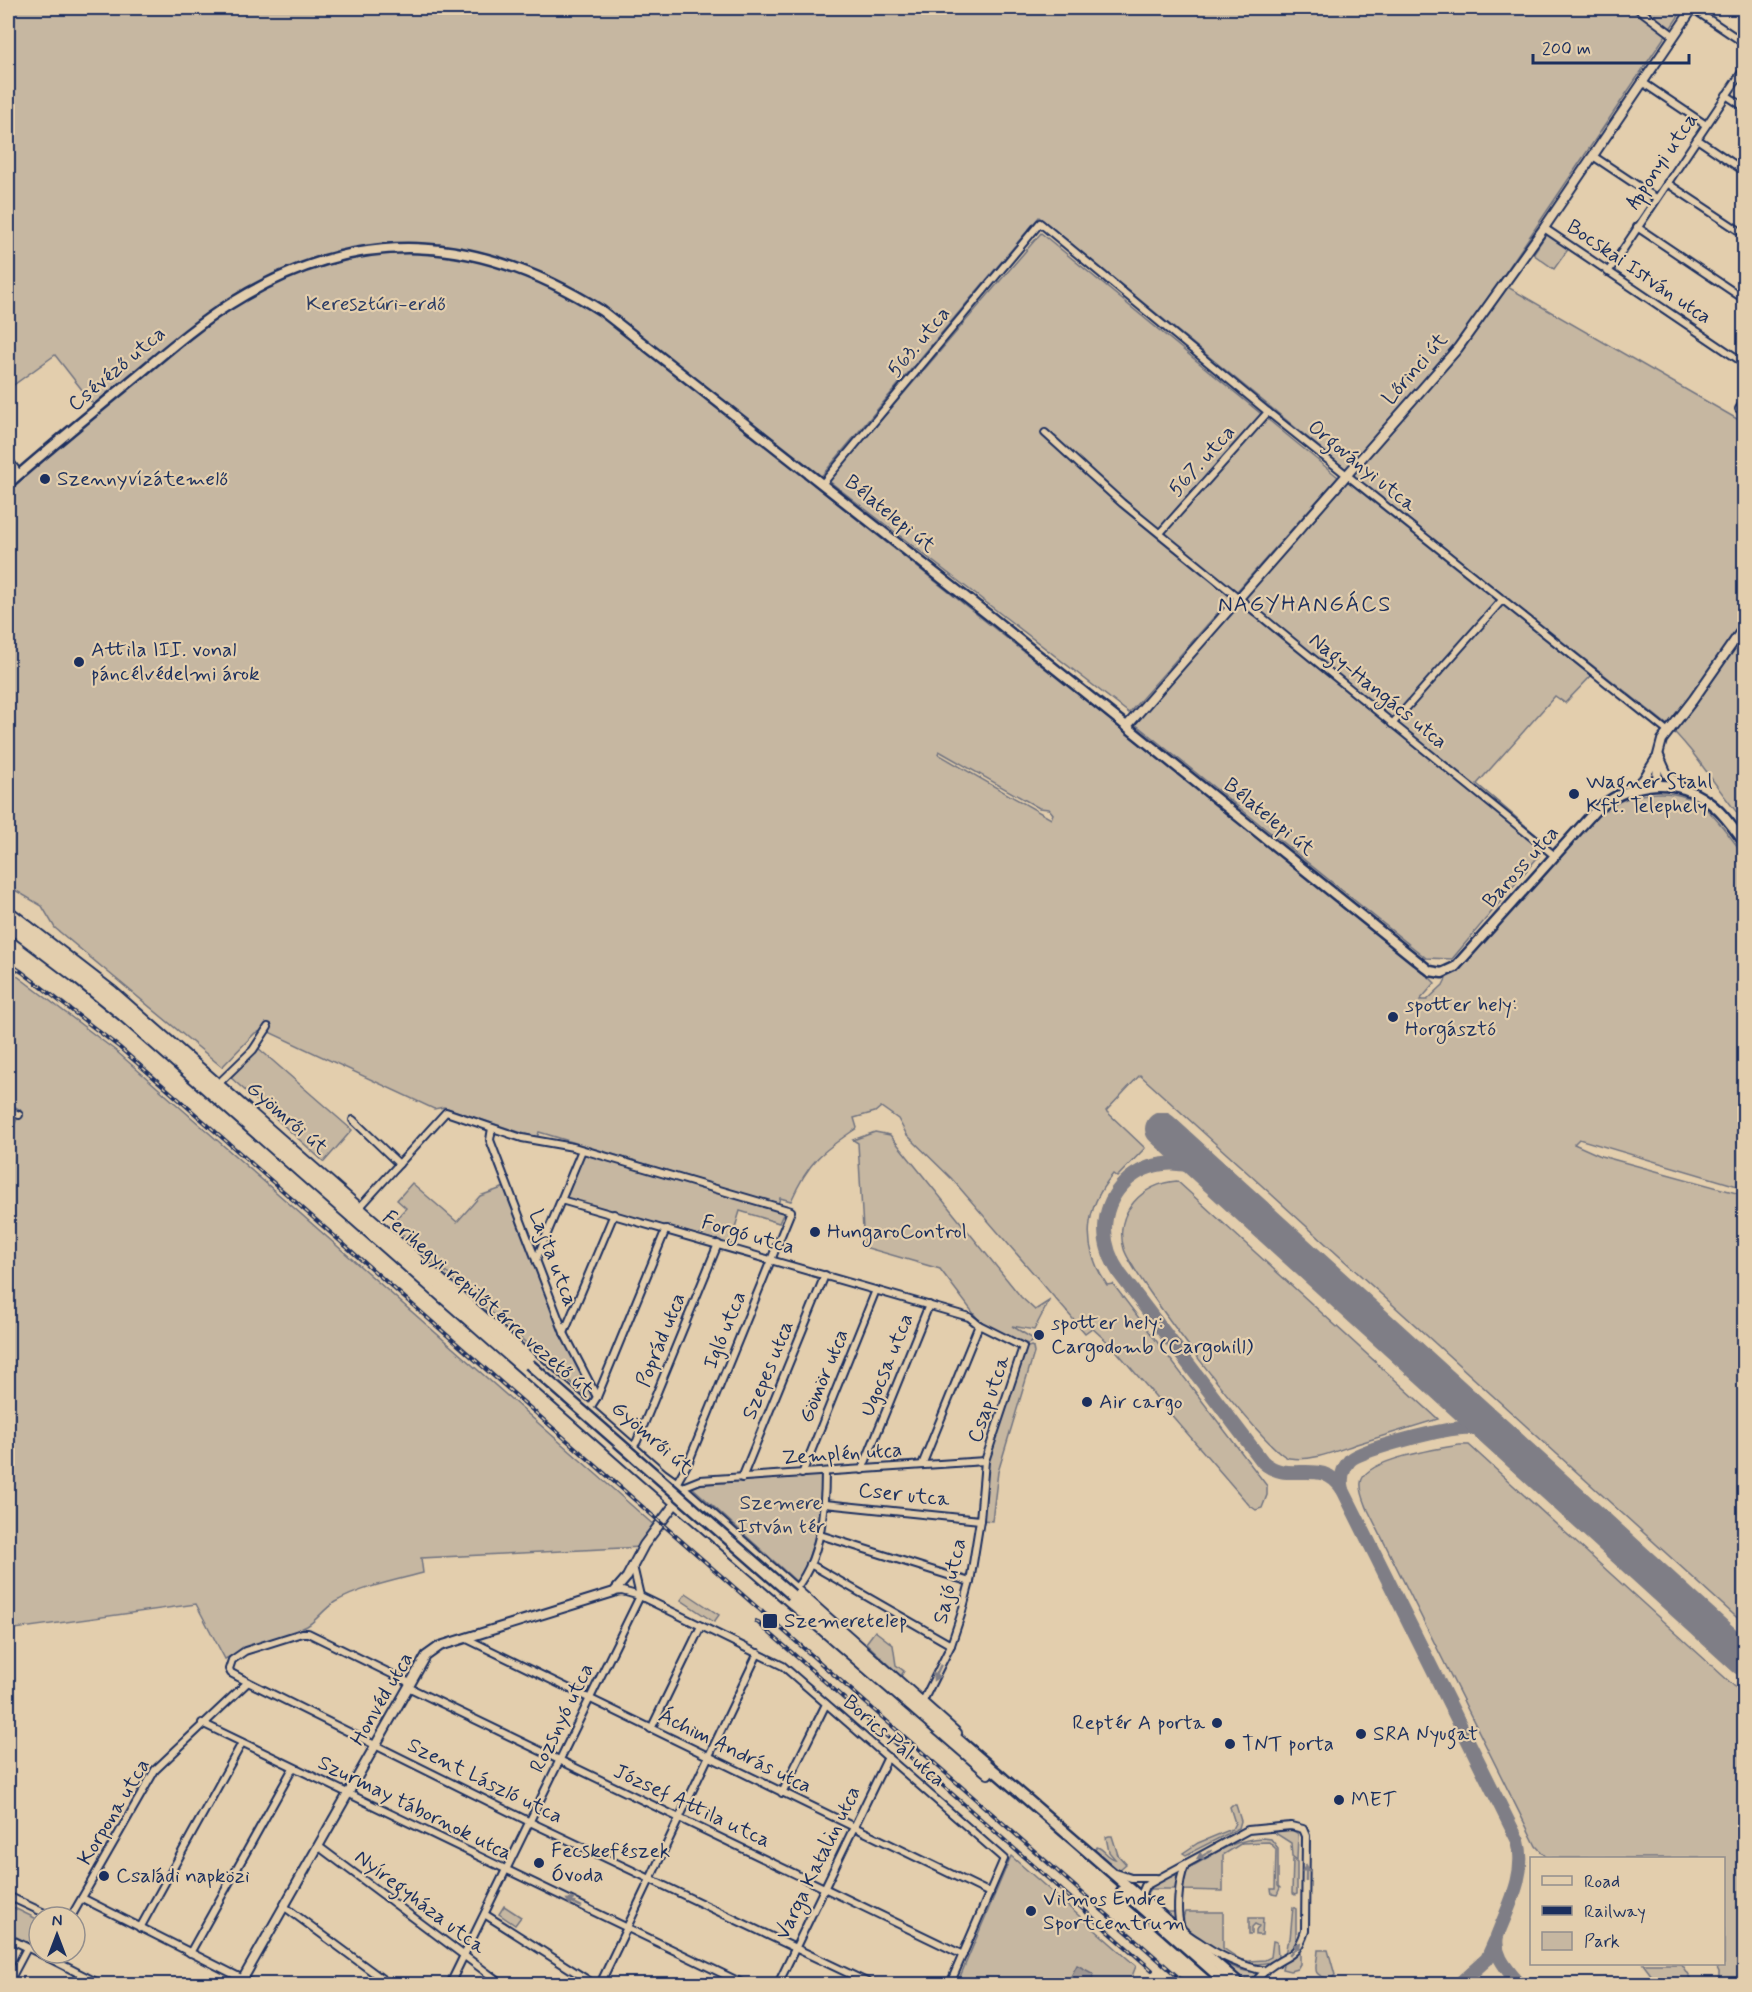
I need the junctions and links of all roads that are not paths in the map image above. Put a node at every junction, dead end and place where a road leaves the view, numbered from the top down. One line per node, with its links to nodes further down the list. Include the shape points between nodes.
1 (1636, 8): 3 (street)
2 (1692, 8): 3 (street, Lőrinci út); 4 (street)
3 (1673, 35): 6 (street, Lőrinci út)
4 (1744, 43)
5 (1744, 69): 7 (street, Apponyi utca)
6 (1642, 82): 9 (street); 11 (street, Lőrinci út)
7 (1726, 95): 8 (street); 9 (street, Apponyi utca)
8 (1744, 107)
9 (1706, 125): 10 (street, Apponyi utca)
10 (1697, 139): 12 (street); 13 (street, Apponyi utca)
11 (1593, 156): 14 (street); 17 (street, Lőrinci út)
12 (1744, 171)
13 (1667, 183): 14 (street, Apponyi utca); 18 (street)
14 (1656, 198): 16 (street, Apponyi utca)
15 (1040, 223): 25 (street, Orgoványi utca); 30 (street, 563. utca)
16 (1637, 227): 19 (street, Apponyi utca); 21 (street)
17 (1545, 228): 19 (street, Bocskai István utca); 29 (street, Lőrinci út, via 1458,348)
18 (1744, 234)
19 (1608, 272): 22 (street, Bocskai István utca)
20 (254, 290): 28 (main road, Csévéző utca, via 184,337); 30 (main road, Bélatelepi út, via 326,260 381,250 452,251 519,268 602,311)
21 (1744, 299)
22 (1744, 363)
23 (1744, 401): 24 (street)
24 (1739, 409)
25 (1268, 412): 29 (street, Orgoványi utca); 32 (street, 567. utca)
26 (1045, 433): 32 (street, Nagy-Hangács utca)
27 (8, 459): 28 (street)
28 (19, 474): 31 (main road, Csévéző utca)
29 (1347, 474): 33 (street, Lőrinci út); 34 (street, Orgoványi utca)
30 (823, 483): 37 (main road, Bélatelepi út)
31 (8, 484)
32 (1160, 533): 33 (street, Nagy-Hangács utca)
33 (1238, 598): 36 (street, Nagy-Hangács utca); 37 (street, Lőrinci út)
34 (1503, 599): 36 (street); 38 (street, Orgoványi utca)
35 (1744, 627): 38 (street, Baross utca)
36 (1392, 723): 44 (street, Nagy-Hangács utca)
37 (1127, 726): 48 (main road, Bélatelepi út, via 1430,970)
38 (1667, 731): 39 (street, Baross utca)
39 (1658, 754): 40 (street, Baross utca); 41 (street, via 1667,774); 42 (street, Baross utca, via 1649,772)
40 (1657, 785): 41 (main road); 42 (main road, Baross utca)
41 (1682, 788): 43 (main road, via 1707,801)
42 (1630, 789): 44 (main road, Baross utca, via 1595,811)
43 (1744, 842)
44 (1555, 856): 48 (main road, Baross utca, via 1455,967)
45 (8, 910): 50 (street, Gyömrői út, via 113,991)
46 (8, 919): 92 (main road, Ferihegyi repülőtérre vezető út, bridge, via 131,1015)
47 (8, 927): 84 (street, Gyömrői út, via 122,1016 656,1486)
48 (1442, 973)
49 (268, 1027): 50 (street, via 253,1050)
50 (219, 1083): 58 (street, Gyömrői út)
51 (8, 1110): 52 (street)
52 (19, 1115)
53 (353, 1120): 56 (street)
54 (492, 1128): 55 (street); 56 (street, via 446,1112); 63 (street, Lajta utca, via 490,1140)
55 (582, 1149): 57 (street); 62 (street, Igló utca, via 791,1211)
56 (399, 1164): 58 (street)
57 (561, 1200): 59 (street, Forgó utca); 63 (street)
58 (360, 1207): 71 (street, Gyömrői út)
59 (614, 1214): 60 (street, Forgó utca); 68 (street)
60 (666, 1228): 61 (street, Forgó utca); 70 (street)
61 (718, 1244): 62 (street, Forgó utca); 72 (street, Poprád utca)
62 (771, 1260): 64 (street, Forgó utca); 78 (street, Igló utca)
63 (536, 1261): 68 (street, Lajta utca)
64 (825, 1275): 65 (street, Forgó utca); 79 (street, Szepes utca)
65 (876, 1290): 66 (street, Forgó utca); 77 (street, Gömör utca)
66 (928, 1305): 67 (street, Forgó utca, via 969,1317); 75 (street, Ugocsa utca)
67 (979, 1325): 69 (street, Forgó utca); 74 (street)
68 (564, 1333): 70 (street, Lajta utca)
69 (1023, 1347): 73 (street, Csap utca)
70 (597, 1397): 71 (street)
71 (590, 1408): 72 (street, Gyömrői út)
72 (633, 1447): 81 (street, Gyömrői út)
73 (986, 1461): 74 (street, Zemplén utca); 86 (street, Sajó utca)
74 (922, 1466): 75 (street, Zemplén utca)
75 (862, 1470): 76 (street, Zemplén utca)
76 (825, 1472): 77 (street, Zemplén utca); 83 (street)
77 (802, 1474): 79 (street, Zemplén utca)
78 (685, 1475): 80 (street, Zemplén utca); 81 (street, Igló utca); 82 (street, Igló utca)
79 (742, 1478): 80 (street, Zemplén utca)
80 (700, 1480): 82 (street, Zemplén utca)
81 (676, 1484): 82 (street, Gyömrői út); 84 (street)
82 (685, 1487): 84 (street); 92 (street, Gyömrői út)
83 (825, 1504): 86 (street, Cser utca); 87 (street)
84 (670, 1505): 85 (street, Gyömrői út); 85 (street); 89 (street)
85 (683, 1509): 111 (street, Gyömrői út)
86 (980, 1520): 90 (street, Sajó utca)
87 (820, 1535): 88 (street); 90 (street)
88 (810, 1564): 92 (street); 96 (street)
89 (633, 1566): 91 (street); 93 (street)
90 (970, 1582): 96 (street, Sajó utca)
91 (614, 1592): 93 (street); 95 (street, Honvéd utca)
92 (794, 1592): 101 (street, Gyömrői út); 111 (main road, Ferihegyi repülőtérre vezető út)
93 (640, 1596): 94 (street, Borics Pál utca); 100 (street, Rozsnyó utca)
94 (701, 1626): 97 (street, Borics Pál utca); 104 (street)
95 (465, 1638): 99 (street, Honvéd utca, via 433,1649); 100 (street, Áchim András utca)
96 (951, 1645): 101 (street, Sajó utca, one-way to 101)
97 (758, 1653): 102 (street, Borics Pál utca, via 783,1666); 108 (street)
98 (248, 1682): 99 (street, József Attila utca, via 231,1673 232,1659 302,1633 316,1636); 103 (street, Korpona utca); 106 (street, Szent László utca)
99 (409, 1685): 106 (street, Honvéd utca); 109 (street, József Attila utca)
100 (590, 1699): 104 (street, Áchim András utca); 109 (street, Rozsnyó utca)
101 (923, 1701): 111 (street, Gyömrői út)
102 (826, 1704): 107 (street, Borics Pál utca); 112 (street)
103 (202, 1723): 105 (street, Szurmay tábornok utca); 126 (street, Korpona utca, via 155,1770)
104 (651, 1729): 108 (street, Áchim András utca)
105 (242, 1743): 110 (street, Szurmay tábornok utca); 132 (street)
106 (375, 1746): 113 (street, Honvéd utca); 115 (street, Szent László utca)
107 (888, 1756): 116 (street, Varga Katalin utca); 124 (street, Borics Pál utca, via 1004,1859)
108 (709, 1757): 112 (street, Áchim András utca); 114 (street)
109 (560, 1762): 114 (street, József Attila utca); 115 (street, Rozsnyó utca)
110 (294, 1768): 113 (street, Szurmay tábornok utca); 137 (street)
111 (990, 1771): 120 (main road, Ferihegyi repülőtérre vezető út); 127 (main road, Ferihegyi repülőtérre vezető út)
112 (782, 1793): 116 (street, Áchim András utca)
113 (348, 1794): 117 (street, Honvéd utca); 119 (street, Szurmay tábornok utca)
114 (680, 1819): 122 (street); 123 (street, József Attila utca)
115 (530, 1822): 119 (street, Rozsnyó utca); 122 (street, Szent László utca)
116 (854, 1828): 123 (street, Varga Katalin utca); 124 (street, Áchim András utca)
117 (318, 1846): 130 (street, Honvéd utca); 138 (street, Nyíregyháza utca)
118 (1185, 1866): 121 (street); 141 (street, via 1180,1877 1179,1901 1184,1931 1227,1960); 141 (street, one-way to 118, via 1293,1955 1305,1931 1303,1830 1291,1826 1248,1830)
119 (507, 1870): 131 (street, Rozsnyó utca); 133 (street, Szurmay tábornok utca, one-way to 119)
120 (1106, 1870): 121 (street, via 1131,1878); 127 (main road, Ferihegyi repülőtérre vezető út)
121 (1160, 1878): 127 (street, via 1145,1886)
122 (651, 1879): 133 (street); 136 (street, Szent László utca)
123 (824, 1887): 136 (street, Varga Katalin utca); 139 (street, József Attila utca)
124 (990, 1893): 139 (street)
125 (8, 1896): 128 (street)
126 (82, 1898): 129 (street, Korpona utca); 132 (street)
127 (1139, 1902): 157 (main road, Ferihegyi repülőtérre vezető út); 158 (main road, Ferihegyi repülőtérre vezető út)
128 (27, 1905)
129 (78, 1905)
130 (285, 1907): 143 (street, Honvéd utca); 148 (street)
131 (486, 1915): 138 (street, Rozsnyó utca); 151 (street)
132 (140, 1928): 137 (street)
133 (627, 1929): 152 (street); 153 (street, Szurmay tábornok utca)
134 (8, 1938): 135 (street)
135 (27, 1948): 144 (street)
136 (795, 1948): 154 (street, Varga Katalin utca); 155 (street, Szent László utca)
137 (190, 1953): 143 (street)
138 (465, 1955): 149 (street, Rozsnyó utca); 150 (street, Nyíregyháza utca)
139 (963, 1955): 156 (street)
140 (64, 1965): 142 (street)
141 (1266, 1971): 159 (street)
142 (82, 1976): 145 (street); 146 (street)
143 (241, 1982): 147 (street)
144 (8, 1984)
145 (78, 1984)
146 (100, 1984)
147 (253, 1984)
148 (389, 1984)
149 (450, 1984)
150 (502, 1984)
151 (594, 1984)
152 (600, 1984)
153 (744, 1984)
154 (778, 1984)
155 (871, 1984)
156 (950, 1984)
157 (1227, 1984)
158 (1240, 1984)
159 (1253, 1984)

